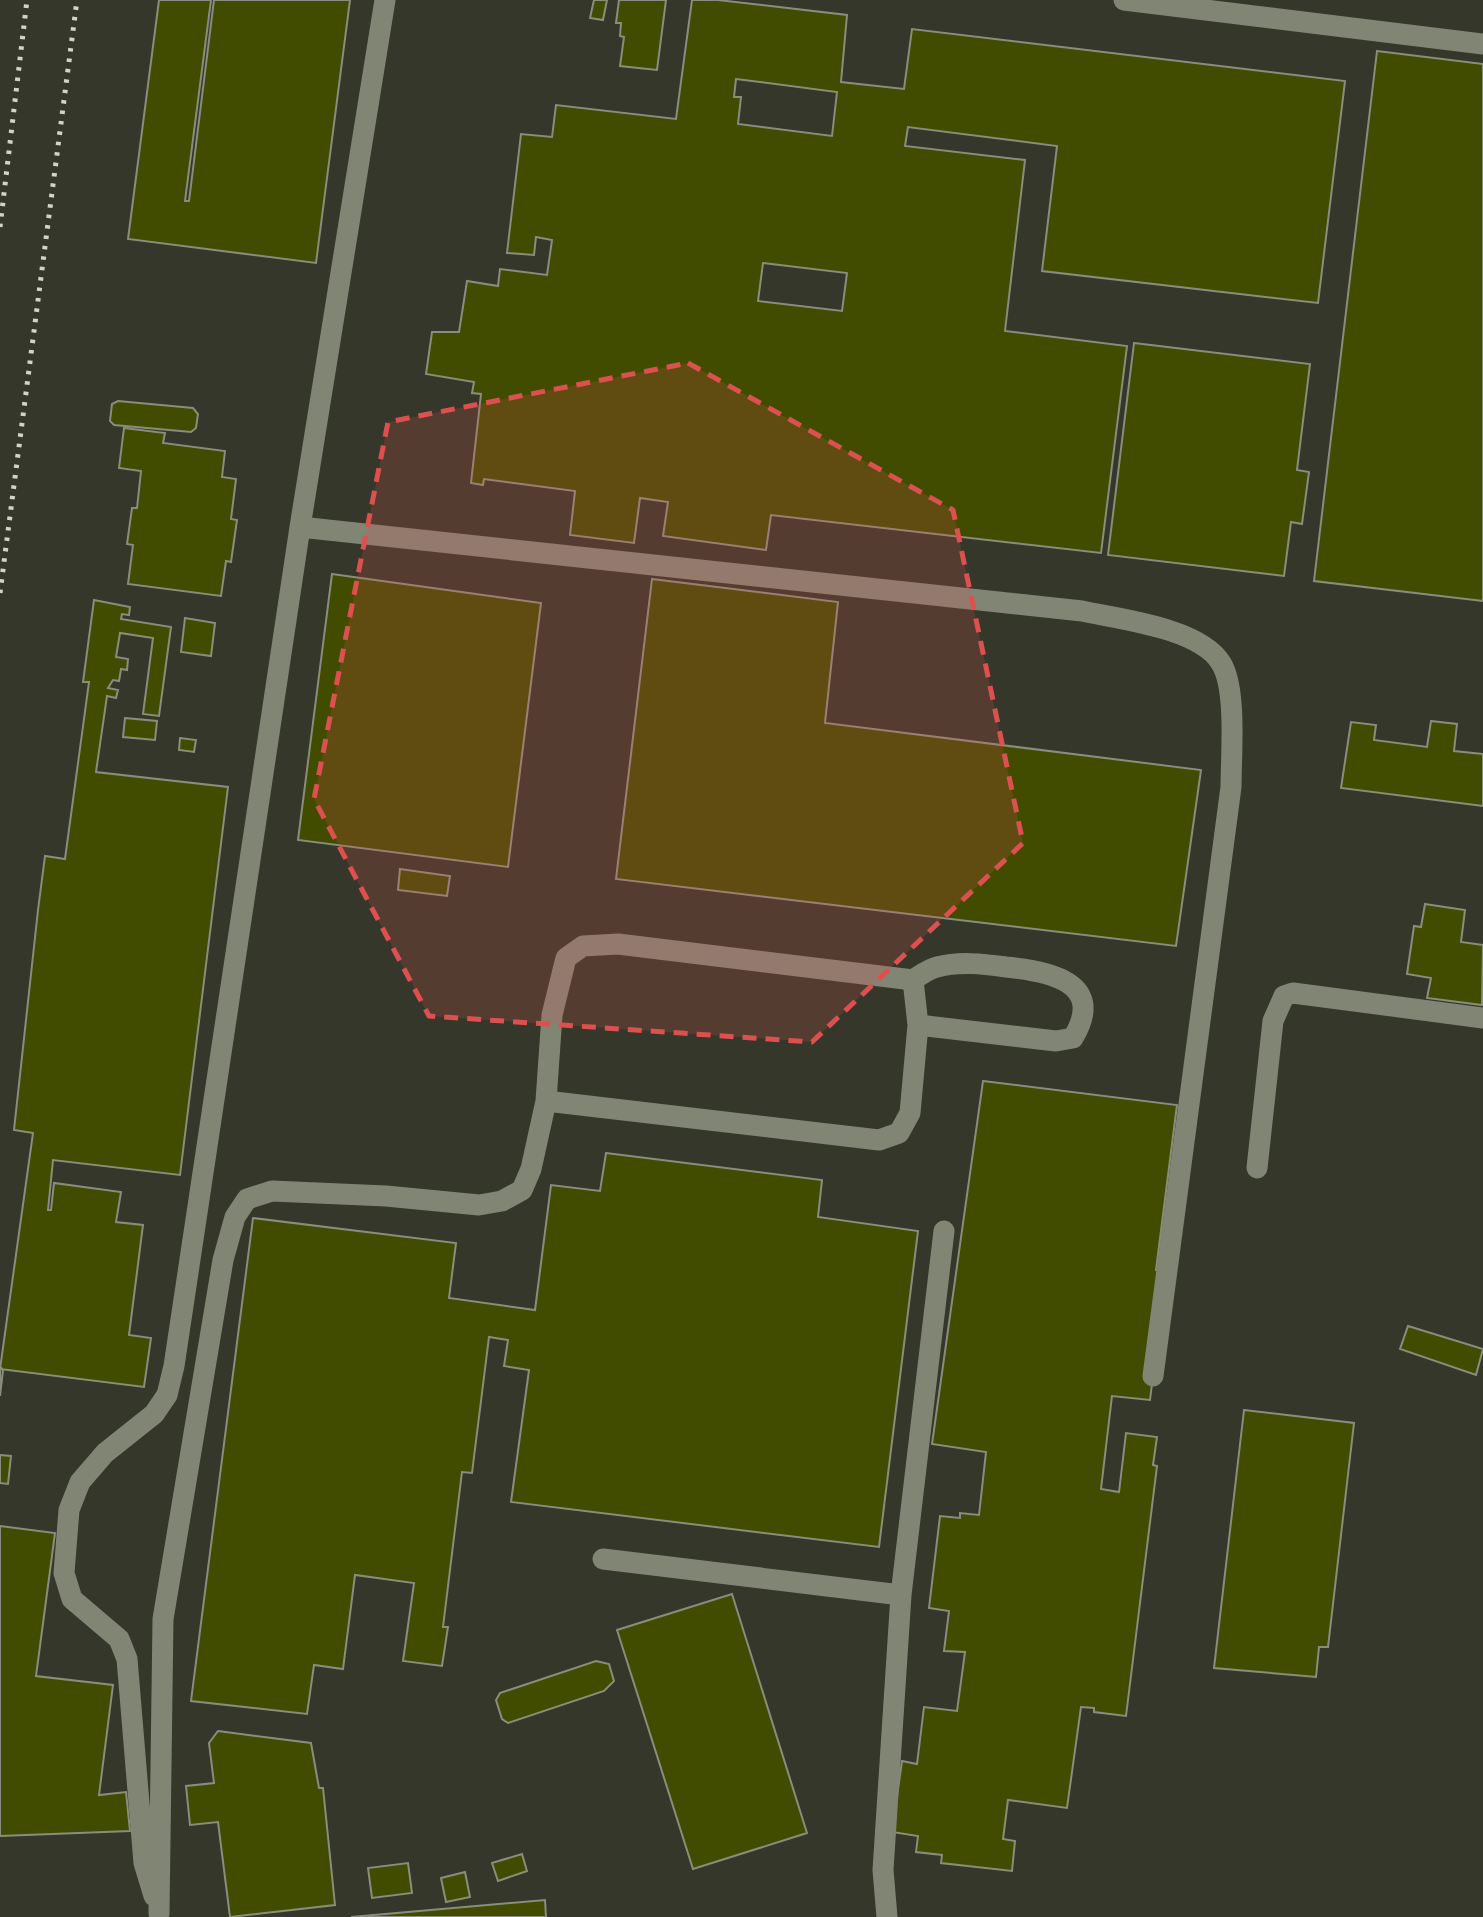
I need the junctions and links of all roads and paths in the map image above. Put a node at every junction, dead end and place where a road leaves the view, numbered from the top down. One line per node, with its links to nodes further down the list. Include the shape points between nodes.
1 (385, 0): 4 (lane)
2 (1124, 0): 3 (lane)
3 (1483, 44)
4 (300, 527): 11 (lane, via 1082,611 1166,630 1203,645 1222,663 1229,692 1231,787); 14 (lane, via 172,1376 167,1395 154,1414 80,1482 69,1510 64,1573 72,1599 119,1639 127,1659 144,1863)
5 (913, 980): 7 (lane); 7 (lane, via 932,968 952,964 1040,970 1079,990 1083,1011 1073,1038 1056,1041); 8 (lane, via 618,944 583,946 566,958 552,1015)
6 (1483, 1018): 9 (lane, via 1293,993 1284,996 1273,1021)
7 (918, 1026): 8 (lane, via 910,1113 899,1133 879,1140)
8 (546, 1101): 14 (lane, via 522,1190 502,1202 479,1205 272,1191 247,1199 235,1217 223,1260 163,1619)
9 (1257, 1168)
10 (944, 1231): 13 (lane)
11 (1153, 1376)
12 (603, 1559): 13 (lane)
13 (901, 1595): 15 (lane, via 883,1870)
14 (160, 1915)
15 (887, 1917)

